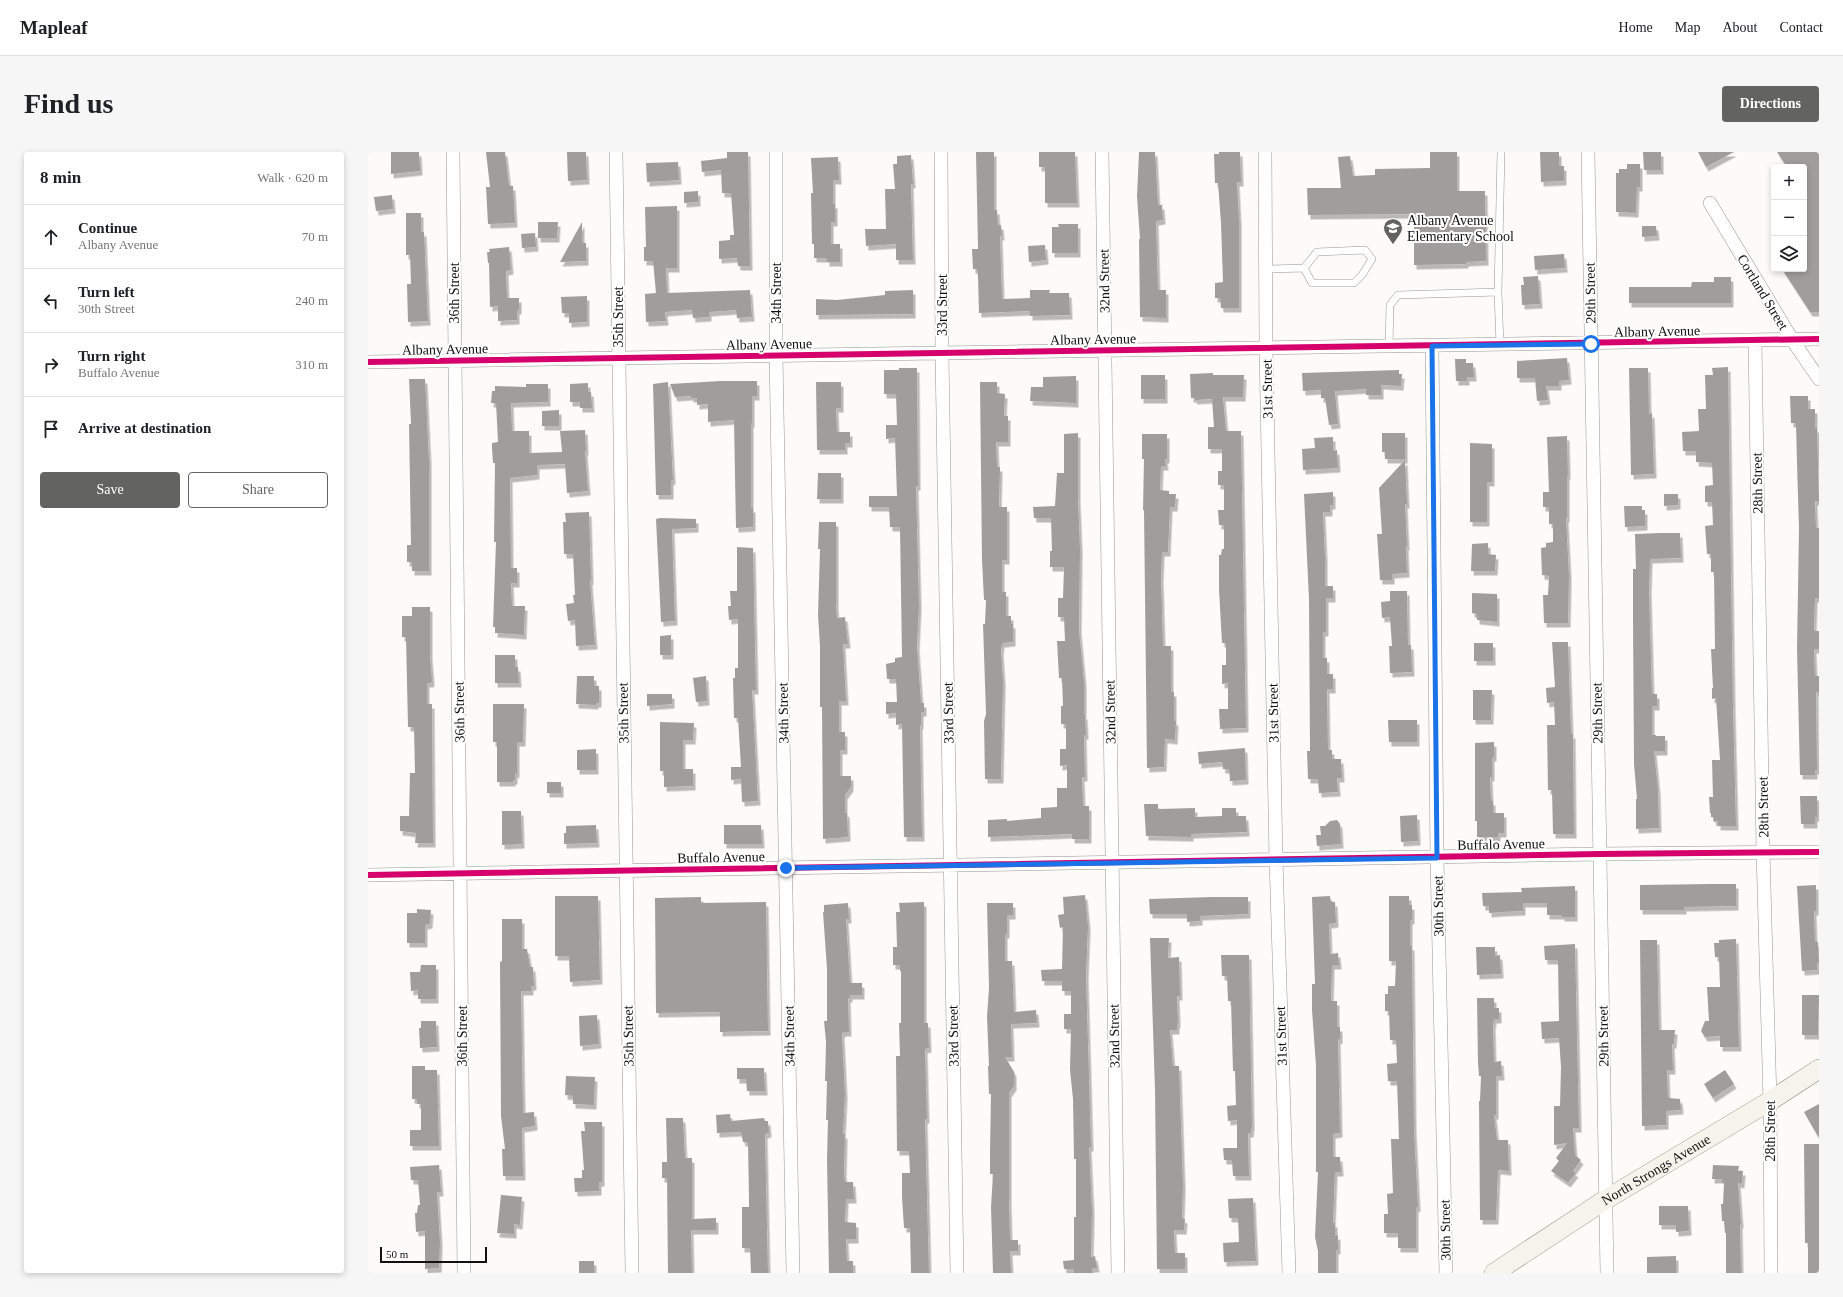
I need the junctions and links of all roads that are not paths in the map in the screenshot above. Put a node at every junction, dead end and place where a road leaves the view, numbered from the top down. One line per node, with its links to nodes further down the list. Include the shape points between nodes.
1 (453, 152): 25 (street, 36th Street)
2 (616, 152): 24 (street, 35th Street)
3 (776, 152): 23 (street, 34th Street)
4 (940, 152): 22 (street, 33rd Street)
5 (1102, 152): 21 (street, 32nd Street)
6 (1265, 152): 11 (street, 31st Street)
7 (1501, 152): 12 (lane)
8 (1588, 152): 16 (street, 29th Street)
9 (1710, 203): 15 (street, Cortland Street)
10 (1304, 268): 10 (lane, via 1312,283 1354,283 1372,259 1365,250 1317,252); 11 (lane)
11 (1266, 269): 20 (street, 31st Street)
12 (1498, 292): 17 (lane); 19 (lane, via 1398,295 1390,305)
13 (1819, 339): 15 (street, Albany Avenue)
14 (1755, 341): 15 (street, Albany Avenue); 16 (street, Albany Avenue); 28 (street, 28th Street)
15 (1793, 341): 27 (street, Cortland Street)
16 (1591, 344): 17 (street, Albany Avenue); 30 (street, 29th Street)
17 (1500, 345): 18 (street, Albany Avenue)
18 (1432, 346): 19 (street, Albany Avenue); 31 (street, 30th Street)
19 (1389, 347): 20 (street, Albany Avenue)
20 (1266, 348): 21 (street, Albany Avenue); 32 (street, 31st Street)
21 (1105, 351): 22 (street, Albany Avenue); 33 (street, 32nd Street)
22 (942, 354): 23 (street, Albany Avenue); 34 (street, 33rd Street)
23 (776, 356): 24 (street, Albany Avenue); 35 (street, 34th Street)
24 (618, 358): 25 (street, Albany Avenue); 36 (street, 35th Street)
25 (455, 361): 26 (street, Albany Avenue); 37 (street, 36th Street)
26 (368, 362)
27 (1819, 379)
28 (1763, 851): 29 (street, Buffalo Avenue); 30 (street, Buffalo Avenue); 40 (street, 28th Street)
29 (1819, 852)
30 (1600, 854): 31 (street, Buffalo Avenue); 41 (street, 29th Street)
31 (1437, 858): 32 (street, Buffalo Avenue); 48 (street, 30th Street)
32 (1276, 859): 33 (street, Buffalo Avenue); 47 (street, 31st Street)
33 (1112, 863): 34 (street, Buffalo Avenue); 46 (street, 32nd Street)
34 (950, 865): 35 (street, Buffalo Avenue); 45 (street, 33rd Street)
35 (786, 868): 36 (street, Buffalo Avenue); 44 (street, 34th Street)
36 (626, 870): 37 (street, Buffalo Avenue); 43 (street, 35th Street)
37 (460, 872): 38 (street, Buffalo Avenue); 42 (street, 36th Street)
38 (368, 875)
39 (1819, 1069): 40 (street, North Strongs Avenue)
40 (1770, 1101): 41 (street, North Strongs Avenue); 51 (street, 28th Street)
41 (1606, 1200): 49 (street, North Strongs Avenue); 50 (street, 29th Street)
42 (464, 1273)
43 (632, 1273)
44 (793, 1273)
45 (957, 1273)
46 (1118, 1273)
47 (1289, 1273)
48 (1446, 1273)
49 (1494, 1273)
50 (1607, 1273)
51 (1771, 1273)

